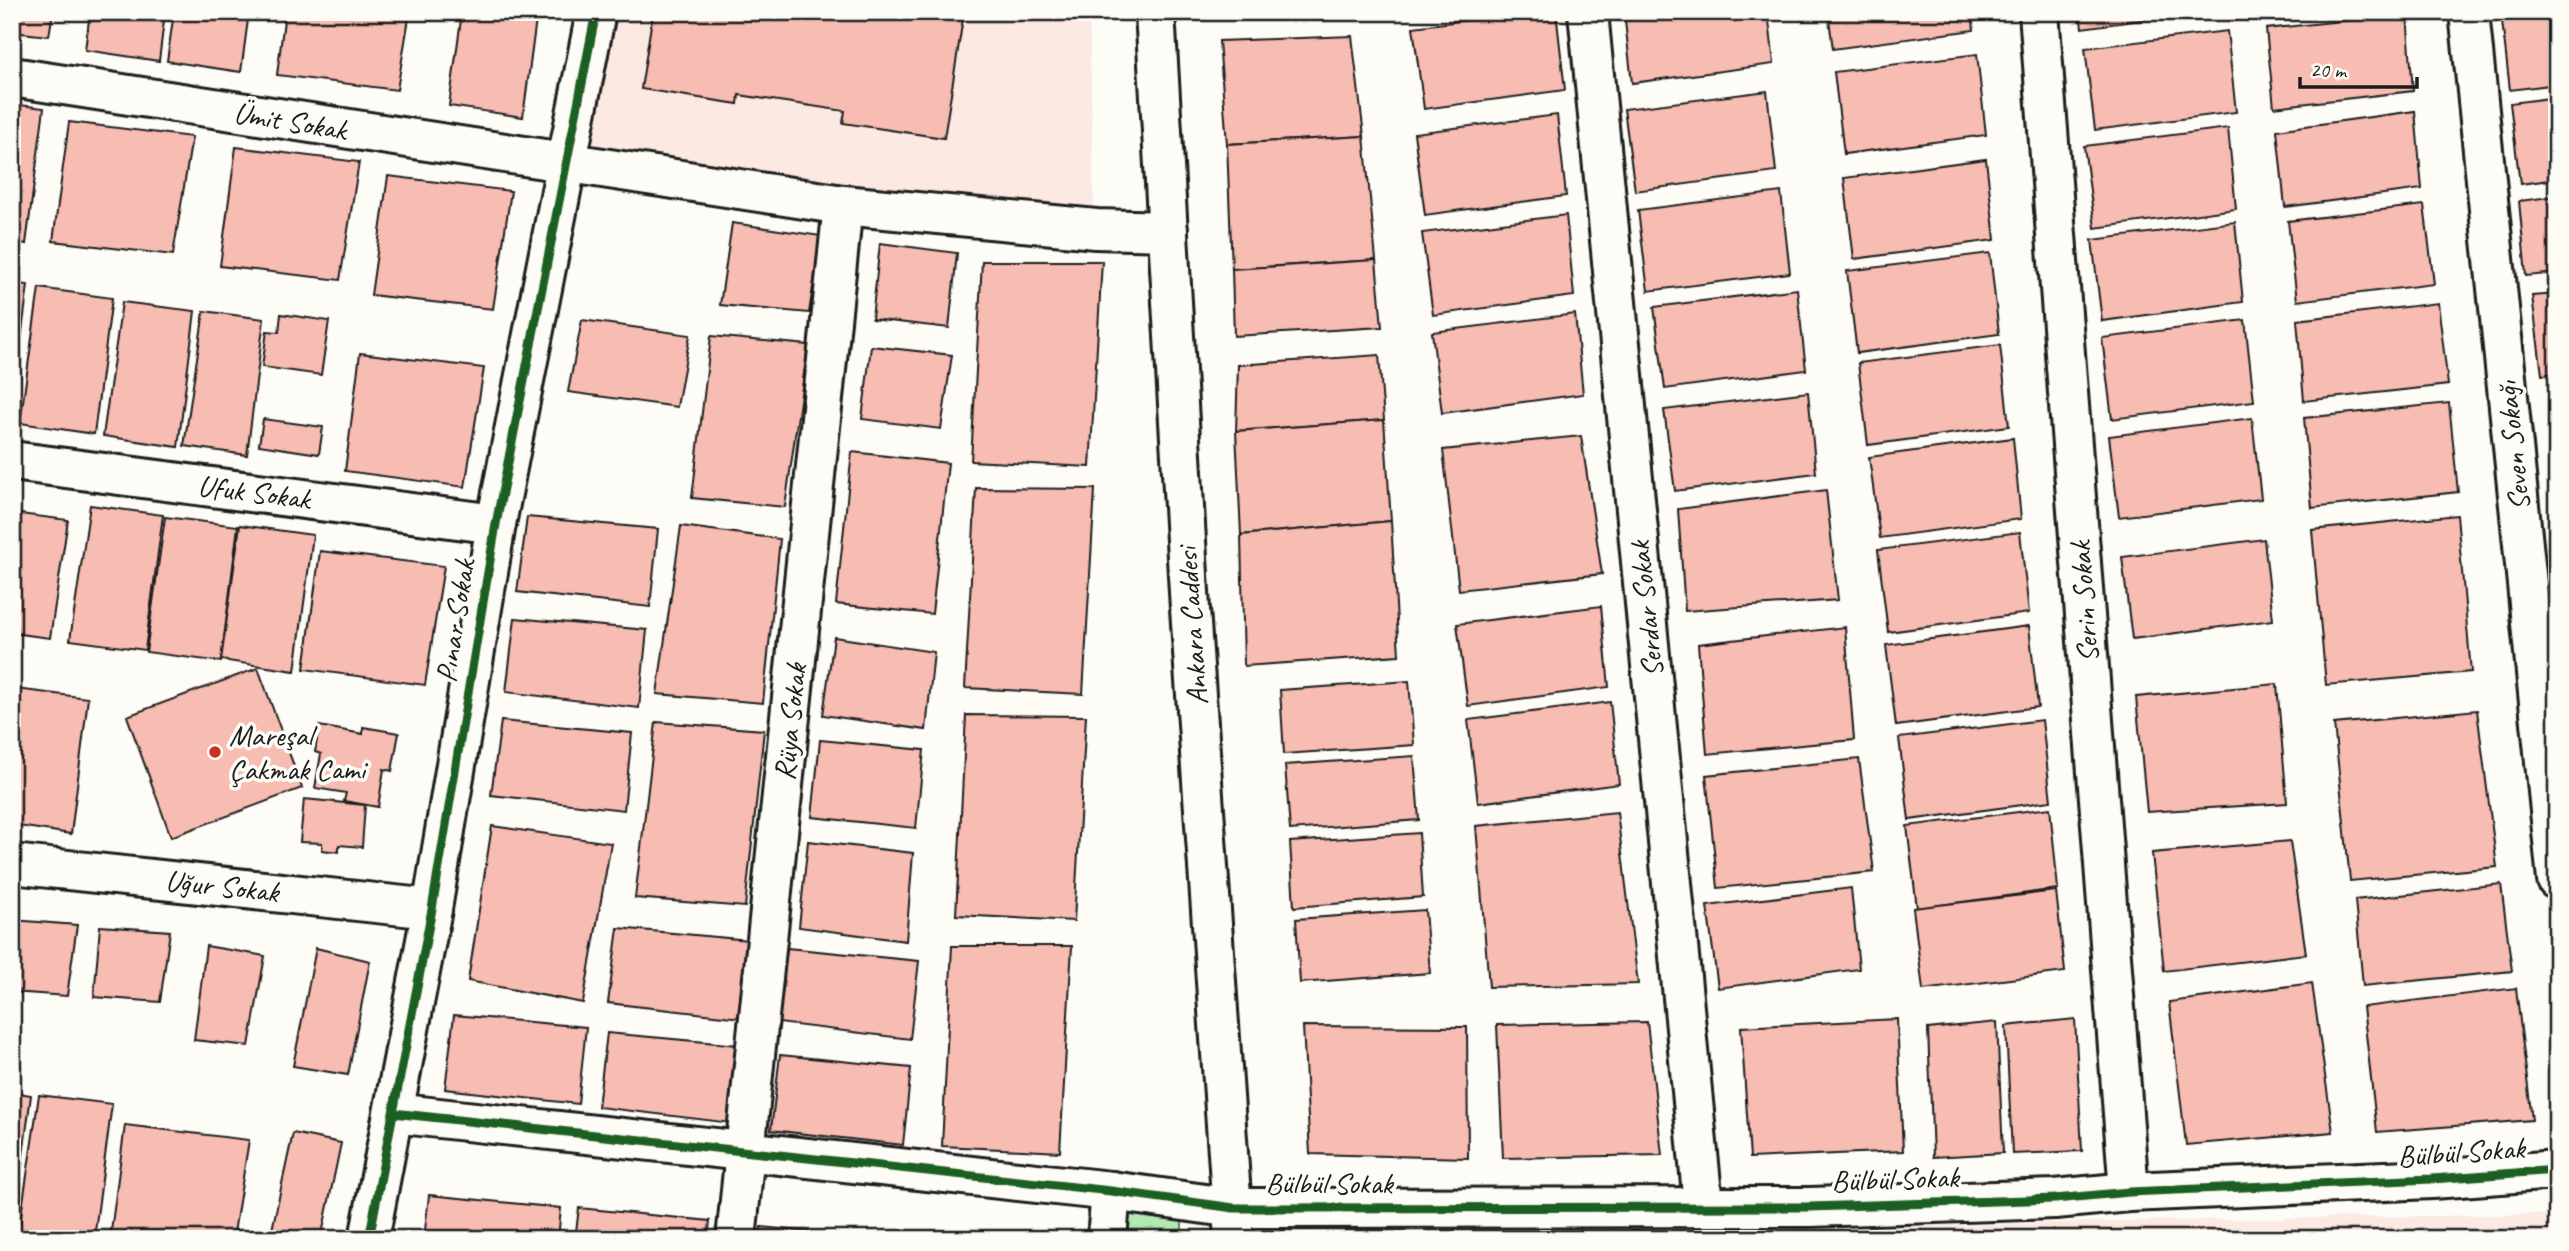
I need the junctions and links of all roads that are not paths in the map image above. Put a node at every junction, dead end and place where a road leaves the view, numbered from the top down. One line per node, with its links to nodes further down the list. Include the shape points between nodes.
1 (596, 12): 7 (street, Pınar Sokak)
2 (1155, 12): 9 (street, Ankara Caddesi)
3 (1588, 12): 20 (street, Serdar Sokak)
4 (2039, 12): 19 (street, Serin Sokak)
5 (2469, 12): 13 (street, Seven Sokağı)
6 (12, 77): 7 (street, Ümit Sokak)
7 (568, 164): 8 (street, Ümit Sokak); 11 (street, Pınar Sokak)
8 (843, 205): 9 (street, Ümit Sokak, via 1096,229); 16 (street, Rüya Sokak)
9 (1168, 231): 21 (street, Ankara Caddesi)
10 (12, 461): 11 (street, Ufuk Sokak)
11 (496, 524): 14 (street, Pınar Sokak)
12 (12, 864): 14 (street, Uğur Sokak)
13 (2557, 880)
14 (432, 909): 15 (street, Pınar Sokak)
15 (393, 1113): 16 (street, Bülbül Sokak); 22 (street, Pınar Sokak)
16 (746, 1152): 18 (street, Bülbül Sokak); 23 (street, Rüya Sokak)
17 (2557, 1170): 19 (street, Bülbül Sokak)
18 (1111, 1191): 21 (street, Bülbül Sokak); 24 (street)
19 (2129, 1192): 20 (street, Bülbül Sokak, via 2055,1199 1810,1207)
20 (1703, 1205): 21 (street, Bülbül Sokak)
21 (1234, 1224)
22 (369, 1239)
23 (736, 1239)
24 (1107, 1239)

